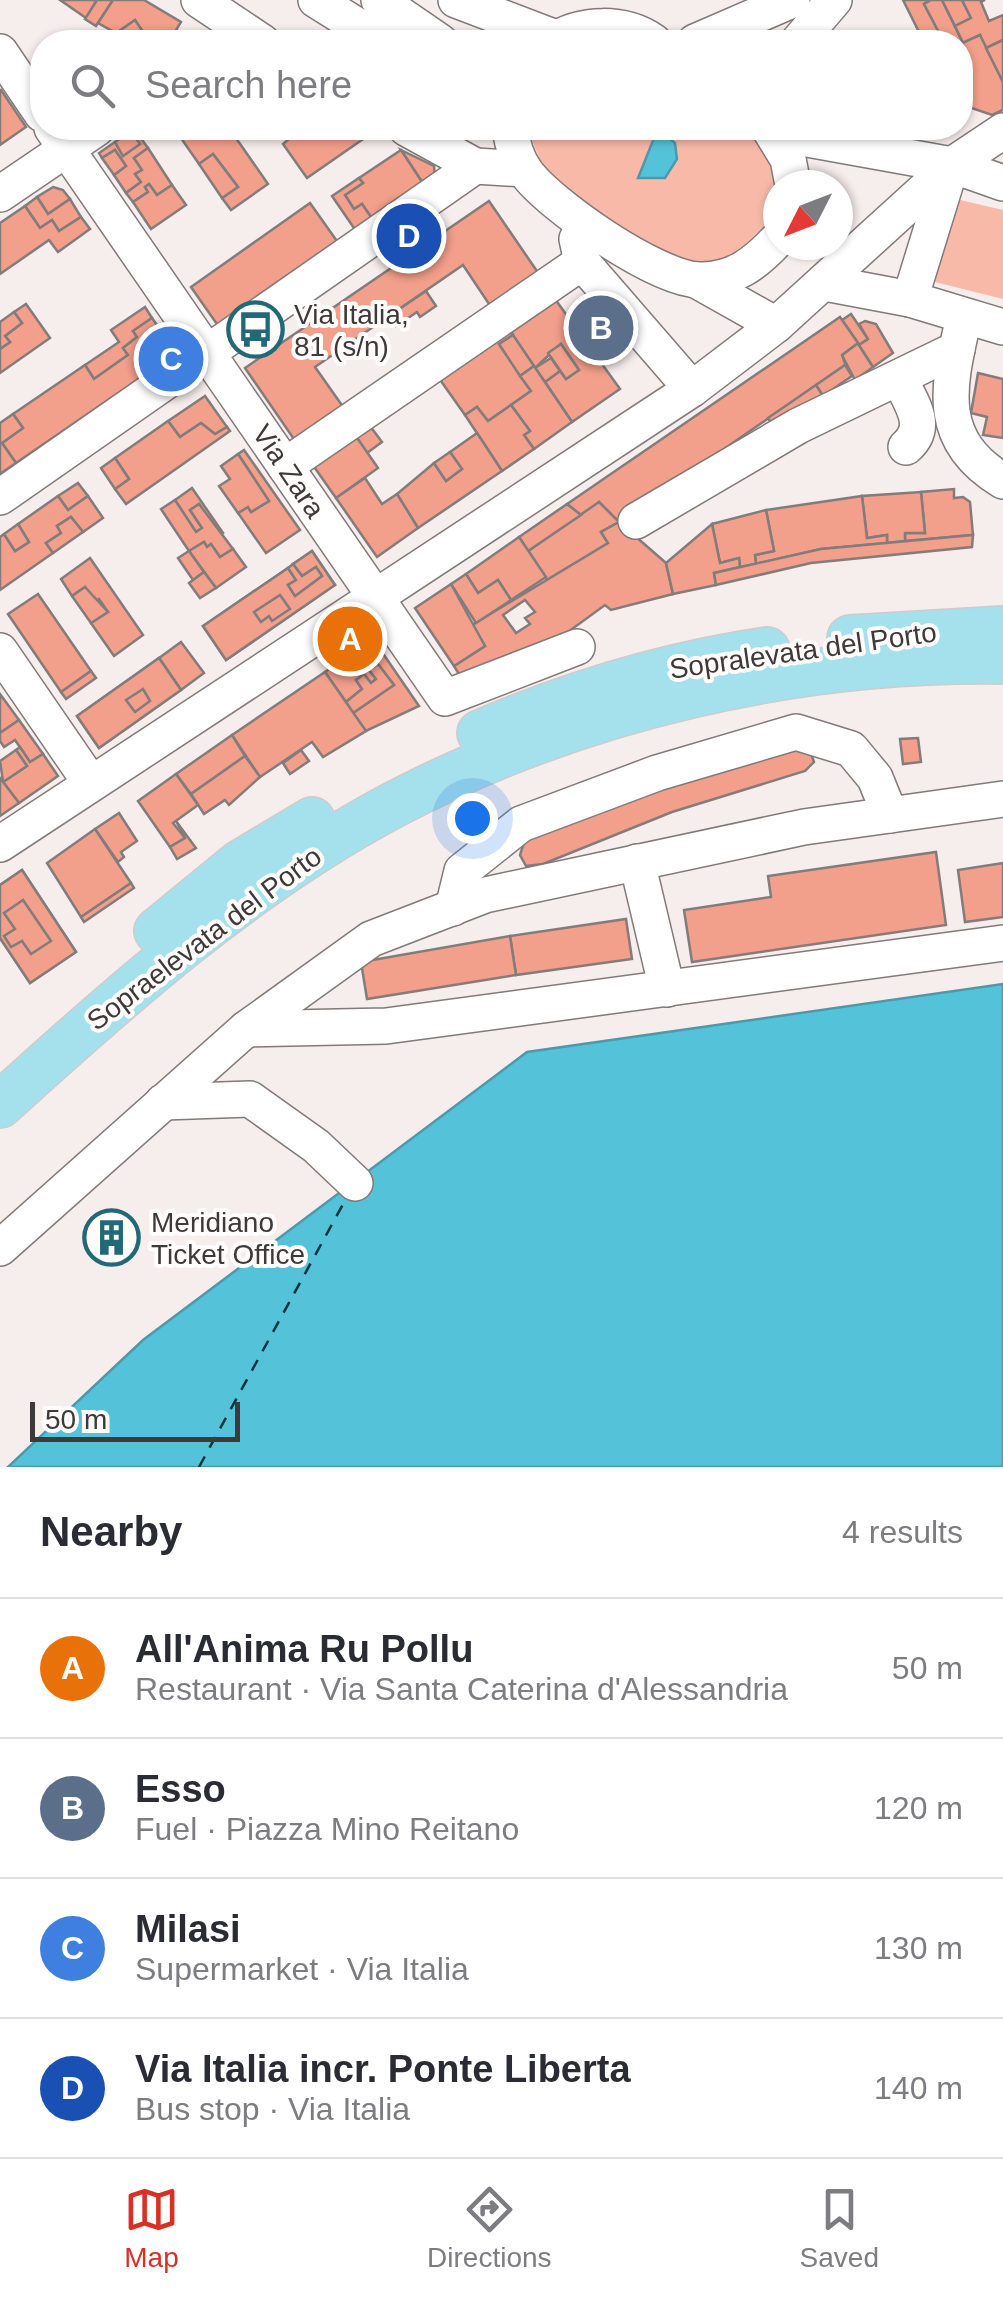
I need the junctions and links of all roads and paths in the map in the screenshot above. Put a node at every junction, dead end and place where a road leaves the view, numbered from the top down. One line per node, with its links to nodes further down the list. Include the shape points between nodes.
1 (199, 0): 8 (street)
2 (316, 0): 9 (street)
3 (380, 0): 10 (street)
4 (834, 0): 15 (street)
5 (471, 3): 11 (street)
6 (773, 4): 14 (street)
7 (600, 13): 12 (street); 13 (street)
8 (231, 30)
9 (364, 30)
10 (423, 30)
11 (531, 30)
12 (577, 30)
13 (632, 30)
14 (720, 30)
15 (808, 30)
16 (0, 52): 17 (street)
17 (30, 96)
18 (997, 139): 25 (street)
19 (57, 140): 30 (street)
20 (60, 140): 40 (street, Via Zara)
21 (428, 140): 26 (street)
22 (513, 140): 27 (street)
23 (778, 140): 28 (street)
24 (827, 140): 25 (street)
25 (952, 165): 29 (street); 35 (street); 36 (street)
26 (475, 166): 27 (street); 40 (street)
27 (524, 169): 31 (street)
28 (790, 170)
29 (1003, 183)
30 (0, 194)
31 (570, 209): 33 (street); 34 (street, via 654,267)
32 (763, 253): 34 (street, via 727,277)
33 (582, 262): 42 (street); 44 (street)
34 (696, 280): 37 (street)
35 (825, 283): 36 (street); 37 (street)
36 (910, 299): 39 (street)
37 (776, 326): 42 (street)
38 (1003, 327): 39 (street)
39 (960, 333): 41 (street); 45 (street, via 947,408 969,452)
40 (208, 352): 44 (street, Via Zara); 46 (street)
41 (900, 379): 43 (street, via 920,425); 47 (street, via 798,426)
42 (692, 389): 48 (street)
43 (906, 447)
44 (285, 466): 48 (street, Via Zara)
45 (1003, 482)
46 (0, 497)
47 (636, 521)
48 (376, 599): 50 (street, Via Zara, via 445,698); 53 (street)
49 (1003, 629): 62 (main road, Sopralevata del Porto, via 846,638 699,660 586,690 402,767 240,863)
50 (578, 647)
51 (0, 650): 53 (street)
52 (1003, 660): 64 (main road, Sopraelevata del Porto, via 888,665 700,692 491,760 396,804 263,887 108,1006)
53 (90, 782): 56 (street)
54 (1003, 799): 55 (street)
55 (890, 815): 57 (street); 58 (street, via 875,778 851,749 796,732 657,773 521,824 462,871)
56 (0, 844)
57 (637, 862): 58 (street); 60 (street)
58 (453, 908): 61 (street, via 371,939)
59 (1003, 943): 60 (street)
60 (667, 989): 61 (street, via 386,1026)
61 (246, 1028): 63 (street)
62 (0, 1064)
63 (163, 1102): 65 (street, via 250,1098); 66 (street)
64 (0, 1105)
65 (355, 1183)
66 (0, 1248)

